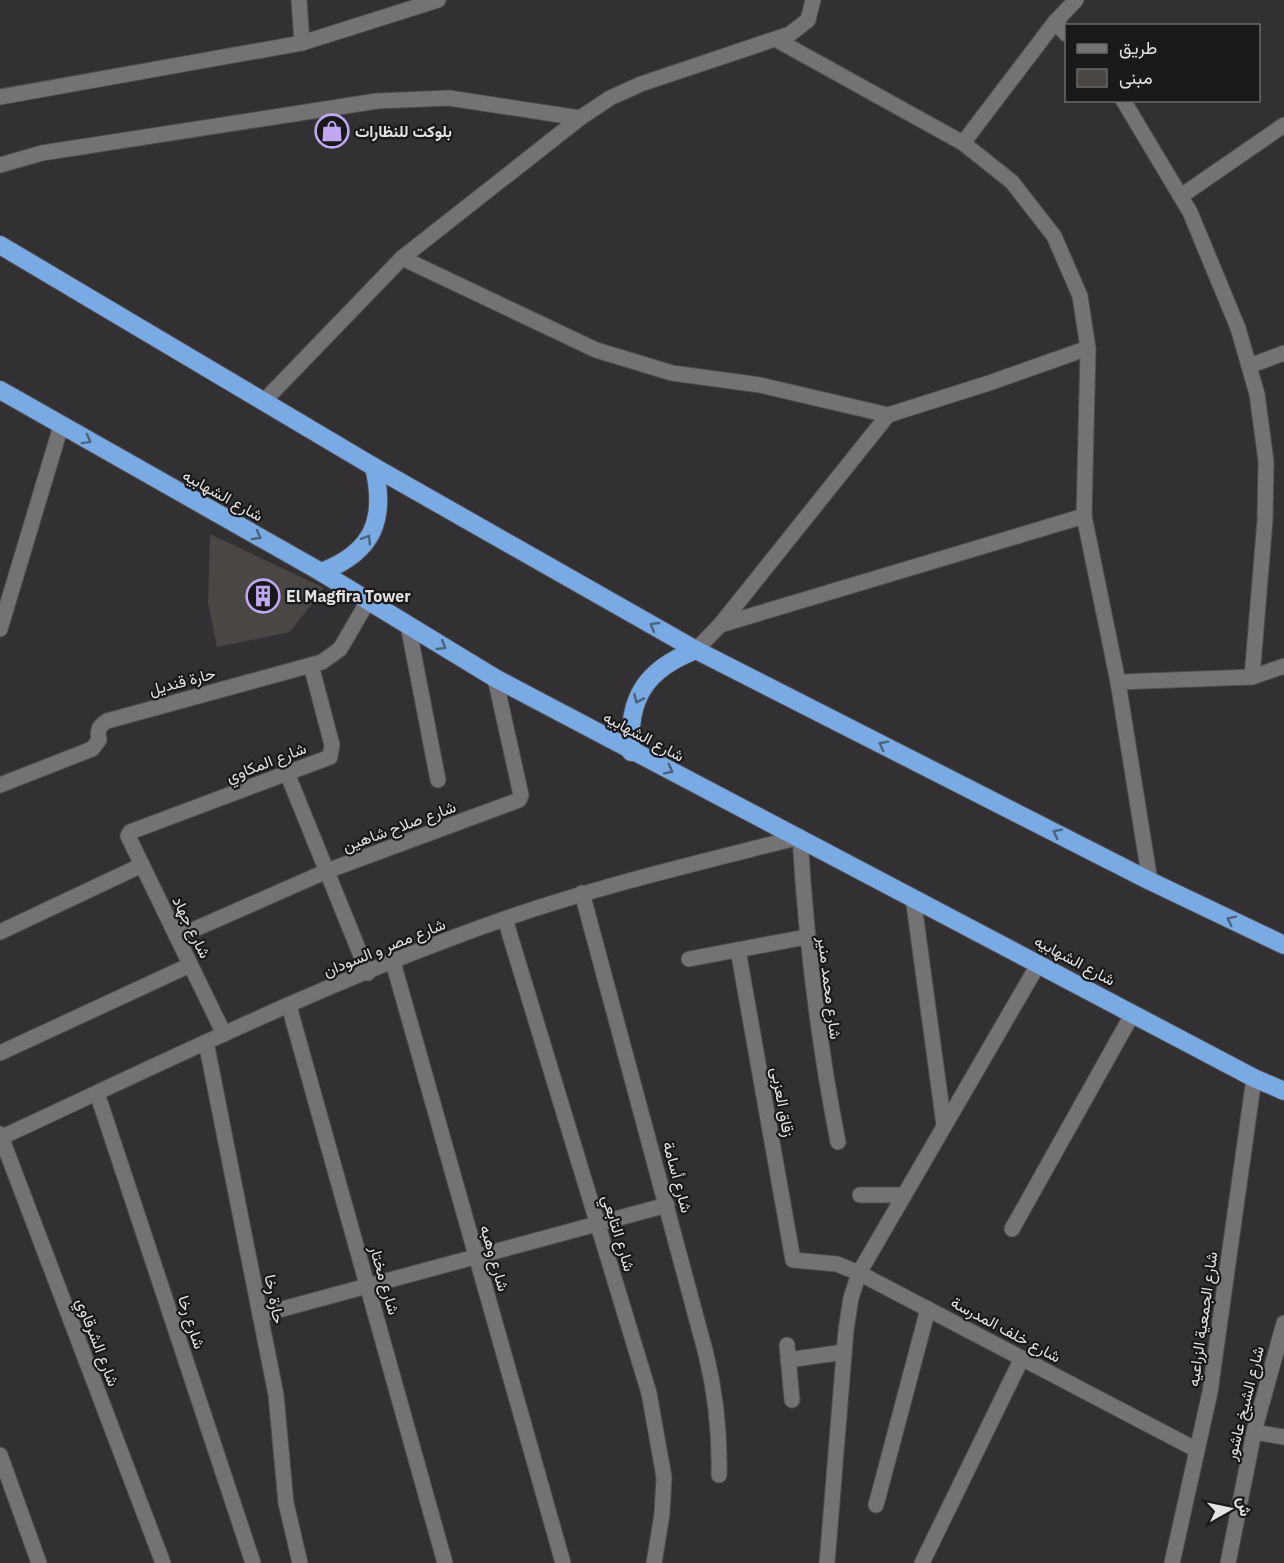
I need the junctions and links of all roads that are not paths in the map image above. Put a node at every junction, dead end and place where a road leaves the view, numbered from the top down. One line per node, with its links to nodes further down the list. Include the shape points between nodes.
1 (299, 0): 8 (street)
2 (438, 0): 8 (street)
3 (813, 0): 7 (street, via 808,20 800,29)
4 (1076, 0): 5 (street)
5 (1055, 22): 6 (street); 13 (street)
6 (1065, 33)
7 (777, 40): 11 (street, via 641,84); 13 (street)
8 (302, 43): 9 (street)
9 (0, 97)
10 (1124, 102): 15 (street)
11 (580, 118): 14 (street, via 449,98 377,101 42,153); 17 (street)
12 (1284, 125): 15 (street)
13 (963, 142): 18 (street, via 1012,182 1054,236 1080,296)
14 (0, 165)
15 (1181, 196): 20 (street, via 1238,328)
16 (0, 245): 22 (highway)
17 (402, 258): 22 (street); 23 (street, via 596,350 672,373 760,385)
18 (1088, 348): 23 (street); 26 (street)
19 (1284, 353): 20 (street)
20 (1249, 366): 35 (street, via 1266,461)
21 (0, 390): 24 (highway, شارع الشهابيه)
22 (264, 400): 25 (highway)
23 (888, 414): 30 (street)
24 (61, 426): 27 (highway, شارع الشهابيه, one-way to 27); 31 (street)
25 (374, 466): 27 (highway, one-way to 25, via 342,564 372,534 379,513); 32 (highway, one-way to 25)
26 (1084, 516): 30 (street); 37 (street)
27 (321, 572): 28 (highway, شارع الشهابيه)
28 (368, 601): 29 (highway, شارع الشهابيه); 33 (street, حارة قنديل, via 340,649 322,662)
29 (408, 625): 36 (highway, شارع الشهابيه, one-way to 36); 40 (street)
30 (720, 625): 32 (street)
31 (0, 629)
32 (696, 650): 38 (highway, one-way to 38, via 657,670 643,687 633,707); 46 (highway, one-way to 32)
33 (311, 664): 39 (street, شارع المكاوي, via 332,752 330,757); 41 (street, حارة قنديل, via 107,721 101,725 99,740 92,749)
34 (1284, 666): 35 (street)
35 (1252, 677): 37 (street)
36 (495, 678): 38 (highway, شارع الشهابيه); 45 (street, شارع صلاح شاهين, via 519,800)
37 (1118, 682): 46 (street)
38 (632, 752): 43 (highway, شارع الشهابيه, one-way to 43)
39 (287, 773): 42 (street, شارع المكاوي); 45 (street)
40 (438, 780)
41 (0, 785)
42 (128, 836): 44 (street, شارع جهاد)
43 (800, 837): 47 (street, شارع مصر و السودان); 48 (highway, شارع الشهابيه); 52 (street, شارع محمد منير)
44 (142, 865): 50 (street); 51 (street, شارع جهاد)
45 (327, 872): 51 (street, شارع صلاح شاهين); 59 (street)
46 (1150, 881): 53 (highway, one-way to 46)
47 (582, 893): 49 (street, شارع مصر و السودان); 73 (street, شارع أسامة)
48 (913, 897): 57 (highway, شارع الشهابيه); 68 (street)
49 (505, 919): 56 (street, شارع مصر و السودان); 74 (street, شارع التابعي)
50 (0, 932)
51 (177, 937): 58 (street, شارع جهاد)
52 (806, 937): 54 (street); 70 (street, شارع محمد منير, via 821,1060)
53 (1284, 945)
54 (738, 950): 55 (street); 77 (street, زقاق العزبى)
55 (689, 959)
56 (393, 962): 59 (street, شارع مصر و السودان); 76 (street, شارع وهبه)
57 (1039, 963): 61 (highway, شارع الشهابيه); 68 (street)
58 (190, 965): 62 (street, شارع جهاد); 64 (street)
59 (368, 973): 60 (street, شارع مصر و السودان)
60 (289, 1006): 62 (street, شارع مصر و السودان); 79 (street, شارع مختار)
61 (1132, 1013): 65 (highway, شارع الشهابيه); 75 (street)
62 (224, 1034): 63 (street, شارع مصر و السودان)
63 (206, 1042): 67 (street, شارع مصر و السودان); 81 (street, حارة رخا)
64 (0, 1053)
65 (1254, 1078): 66 (highway, شارع الشهابيه); 89 (street, شارع الجمعية الزراعيه, via 1216,1353)
66 (1284, 1091)
67 (97, 1093): 69 (street, شارع مصر و السودان); 95 (street, شارع رخا)
68 (944, 1125): 72 (street)
69 (0, 1137): 94 (street, شارع الشرقاوي)
70 (838, 1142)
71 (860, 1195): 72 (street)
72 (904, 1195): 78 (street)
73 (667, 1205): 74 (street); 91 (street, شارع أسامة, via 717,1399)
74 (597, 1224): 76 (street); 99 (street, شارع التابعي, via 649,1393 659,1446 664,1477)
75 (1012, 1229)
76 (476, 1257): 79 (street); 98 (street, شارع وهبه)
77 (793, 1260): 78 (street, شارع خلف المدرسة, via 837,1264)
78 (859, 1273): 80 (street, شارع خلف المدرسة); 83 (street, via 851,1298)
79 (368, 1286): 81 (street); 97 (street, شارع مختار)
80 (928, 1309): 85 (street, شارع خلف المدرسة); 92 (street)
81 (260, 1315): 96 (street, حارة رخا, via 279,1418 286,1503)
82 (1284, 1323): 84 (street, شارع الشيخ عاشور)
83 (844, 1352): 86 (street, via 787,1353); 100 (street)
84 (1279, 1355): 87 (street, شارع الشيخ عاشور)
85 (1022, 1358): 89 (street, شارع خلف المدرسة); 101 (street)
86 (792, 1400)
87 (1254, 1432): 88 (street); 103 (street, شارع الشيخ عاشور)
88 (1284, 1437)
89 (1195, 1449): 102 (street, شارع الجمعية الزراعيه)
90 (0, 1455): 93 (street)
91 (718, 1475)
92 (876, 1505)
93 (39, 1563)
94 (163, 1563)
95 (253, 1563)
96 (300, 1563)
97 (445, 1563)
98 (563, 1563)
99 (654, 1563)
100 (827, 1563)
101 (922, 1563)
102 (1172, 1563)
103 (1228, 1563)

